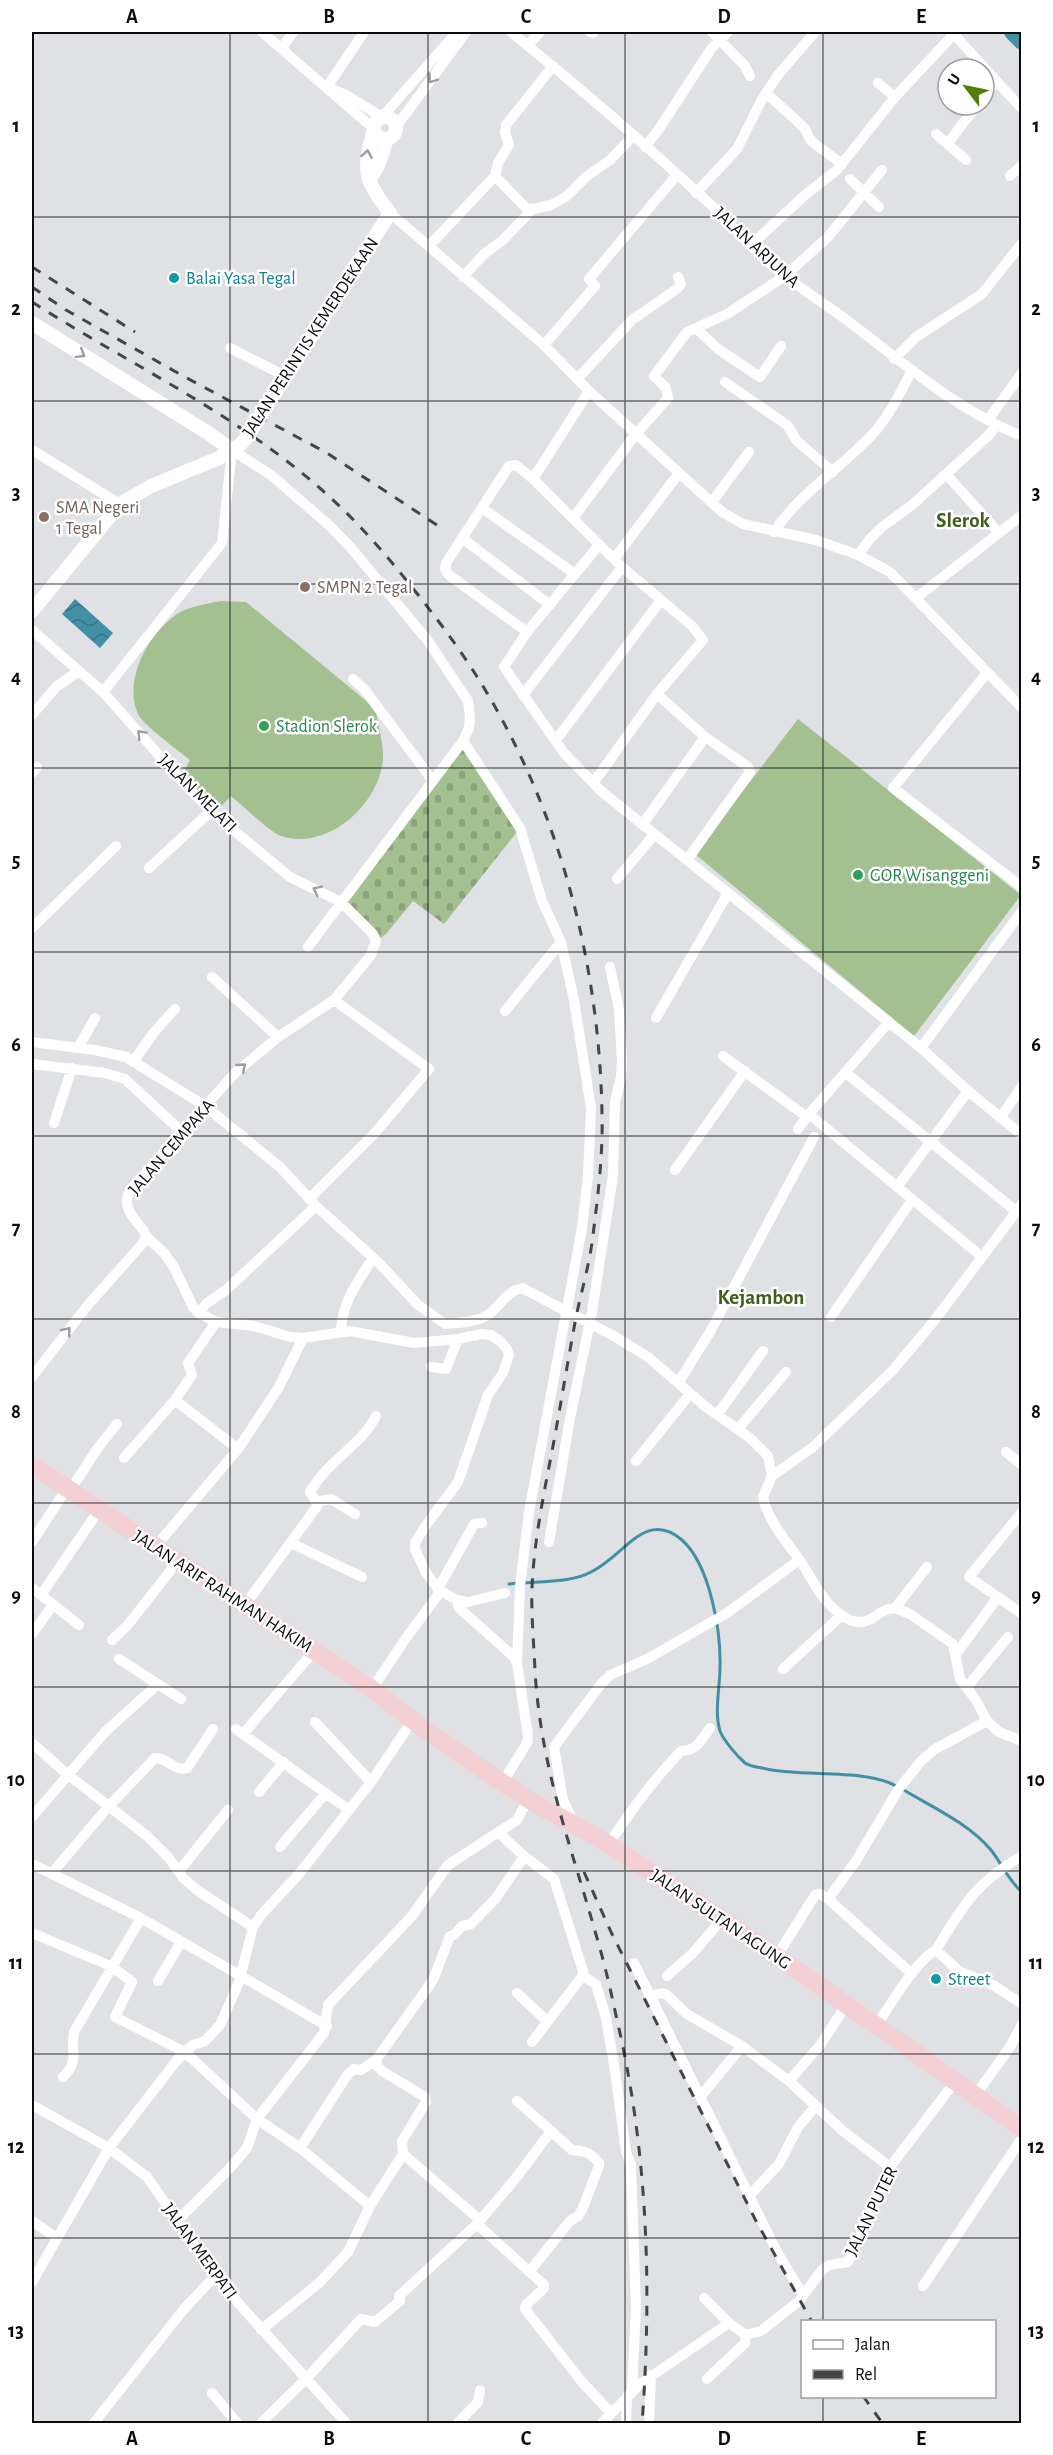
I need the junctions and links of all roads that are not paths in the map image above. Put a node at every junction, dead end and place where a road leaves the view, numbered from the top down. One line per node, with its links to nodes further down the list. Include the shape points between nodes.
1 (262, 32): 12 (street)
2 (293, 32): 12 (street)
3 (364, 32): 18 (street)
4 (457, 32): 23 (street)
5 (466, 32): 24 (street, one-way to 24)
6 (512, 32): 11 (street, JALAN ARJUNA)
7 (540, 32): 11 (street)
8 (815, 32): 19 (street)
9 (953, 33): 13 (street); 20 (street)
10 (720, 34): 15 (street); 29 (street)
11 (528, 45): 14 (street, JALAN ARJUNA)
12 (282, 48): 18 (street)
13 (974, 57)
14 (553, 66): 26 (street, JALAN ARJUNA); 34 (street, via 506,125 509,145)
15 (750, 76)
16 (996, 81): 21 (street)
17 (878, 83): 20 (street)
18 (327, 87): 23 (street)
19 (766, 93): 31 (street, via 805,129 812,141); 40 (street, via 738,149)
20 (895, 98): 31 (street)
21 (1022, 109)
22 (968, 117): 28 (street)
23 (378, 123): 24 (street, via 393,120); 27 (street, via 380,138); 38 (street, one-way to 23, via 366,159)
24 (396, 127): 27 (street)
25 (936, 134): 28 (street)
26 (633, 136): 29 (street, JALAN ARJUNA); 42 (street, via 567,196 551,205)
27 (387, 139): 38 (street)
28 (948, 142): 30 (street)
29 (645, 147): 35 (street, JALAN ARJUNA)
30 (966, 160)
31 (842, 164): 45 (street)
32 (1022, 165): 36 (street)
33 (882, 170): 39 (street)
34 (495, 176): 42 (street); 46 (street)
35 (677, 176): 40 (street, JALAN ARJUNA); 52 (street, via 589,279 595,286)
36 (1010, 176)
37 (850, 179): 39 (street)
38 (369, 180): 43 (street, via 376,197)
39 (864, 192): 41 (street); 47 (street, via 828,237)
40 (696, 193): 45 (street, JALAN ARJUNA)
41 (879, 207)
42 (528, 210): 48 (street, via 524,219)
43 (390, 213): 46 (street); 58 (street, JALAN PERINTIS KEMERDEKAAN)
44 (1022, 243): 55 (street, via 982,294 916,337)
45 (751, 245): 47 (street, JALAN ARJUNA)
46 (429, 246): 48 (street)
47 (785, 276): 51 (street, via 728,314); 55 (street, JALAN ARJUNA)
48 (464, 277): 52 (street)
49 (678, 277): 59 (street, via 678,288 637,316)
50 (32, 323): 66 (street, one-way to 66)
51 (696, 328): 53 (street, via 718,349 760,377); 63 (street, via 687,332 655,372 668,398)
52 (544, 345): 59 (street)
53 (781, 346)
54 (230, 348): 58 (street)
55 (894, 359): 56 (street, JALAN ARJUNA)
56 (912, 370): 62 (street, JALAN ARJUNA); 68 (street, via 883,422)
57 (1022, 373): 62 (street)
58 (285, 376): 66 (street, JALAN PERINTIS KEMERDEKAAN, via 246,438)
59 (578, 378): 61 (street)
60 (725, 382): 68 (street, via 787,425 797,441)
61 (589, 391): 63 (street); 71 (street)
62 (992, 423): 64 (street, JALAN ARJUNA); 70 (street, via 988,436)
63 (636, 434): 69 (street); 76 (street)
64 (1022, 436)
65 (32, 450): 73 (street)
66 (232, 450): 73 (street, JALAN PERINTIS KEMERDEKAAN); 95 (street, via 222,543); 102 (street, via 271,475 330,526 428,641 468,701 469,728)
67 (749, 452): 72 (street)
68 (833, 472): 77 (street, via 786,515)
69 (680, 473): 72 (street); 82 (street)
70 (946, 474): 78 (street); 81 (street, via 870,538)
71 (533, 479): 74 (street, via 516,465 509,466); 76 (street)
72 (712, 502): 77 (street, via 731,519)
73 (120, 504): 84 (street, JALAN PERINTIS KEMERDEKAAN)
74 (482, 508): 79 (street); 83 (street)
75 (1022, 515): 78 (street)
76 (573, 518): 80 (street)
77 (774, 532): 81 (street, via 816,540)
78 (999, 533): 86 (street)
79 (462, 538): 88 (street); 91 (street, via 445,569)
80 (599, 544): 82 (street); 83 (street)
81 (858, 555): 86 (street, via 890,572)
82 (618, 563): 87 (street); 97 (street)
83 (575, 574): 88 (street)
84 (53, 587): 85 (street); 89 (street, JALAN PERINTIS KEMERDEKAAN)
85 (32, 596)
86 (916, 598): 93 (street)
87 (661, 600): 96 (street, via 703,640); 101 (street)
88 (550, 604): 91 (street)
89 (32, 610)
90 (32, 630): 92 (street, JALAN MELATI)
91 (527, 632): 97 (street, via 504,667)
92 (79, 671): 95 (street, JALAN MELATI); 99 (street, via 57,686)
93 (987, 673): 98 (street); 112 (street, via 893,788)
94 (353, 679): 103 (street)
95 (103, 692): 105 (street, JALAN MELATI, one-way to 95)
96 (657, 694): 100 (street); 104 (street)
97 (523, 695): 101 (street)
98 (1022, 708)
99 (32, 715)
100 (704, 736): 106 (street); 109 (street, via 750,772)
101 (556, 740): 104 (street)
102 (463, 741): 103 (street); 118 (street, via 520,828 542,901)
103 (433, 782): 114 (street)
104 (594, 783): 106 (street)
105 (211, 811): 110 (street); 114 (street, JALAN MELATI, one-way to 105, via 290,877)
106 (642, 825): 107 (street)
107 (654, 835): 109 (street); 111 (street)
108 (116, 846): 116 (street)
109 (687, 860): 113 (street)
110 (149, 868)
111 (617, 879)
112 (1022, 887)
113 (728, 893): 126 (street); 127 (street)
114 (341, 902): 117 (street, JALAN MELATI); 119 (street)
115 (1022, 911): 131 (street)
116 (32, 928)
117 (376, 941): 122 (street, JALAN CEMPAKA, via 371,955)
118 (561, 942): 124 (street); 158 (street, via 591,1108 586,1197)
119 (308, 947)
120 (610, 967): 161 (street, via 619,1010 622,1074 615,1102 612,1185)
121 (212, 977): 128 (street)
122 (334, 1000): 128 (street, JALAN CEMPAKA); 152 (street, via 429,1069)
123 (175, 1009): 133 (street)
124 (505, 1011)
125 (94, 1018): 130 (street)
126 (656, 1018)
127 (889, 1022): 131 (street); 137 (street)
128 (278, 1037): 140 (street, JALAN CEMPAKA, one-way to 128, via 235,1073)
129 (32, 1042): 130 (street)
130 (78, 1048): 133 (street, via 117,1054)
131 (921, 1048): 139 (street)
132 (723, 1056): 136 (street)
133 (133, 1062): 140 (street)
134 (32, 1064): 135 (street)
135 (72, 1068): 143 (street); 144 (street, via 125,1079)
136 (745, 1071): 141 (street); 149 (street)
137 (846, 1073): 141 (street); 148 (street)
138 (1022, 1086): 142 (street)
139 (968, 1091): 142 (street); 148 (street)
140 (203, 1108): 144 (street, JALAN CEMPAKA); 152 (street, via 280,1167)
141 (808, 1116): 145 (street); 150 (street)
142 (1001, 1117): 146 (street)
143 (54, 1123)
144 (185, 1128): 154 (street, JALAN CEMPAKA, via 126,1199 128,1211)
145 (798, 1129)
146 (1022, 1135)
147 (814, 1137): 170 (street, via 710,1332)
148 (931, 1142): 150 (street); 153 (street)
149 (675, 1170)
150 (897, 1187): 151 (street)
151 (912, 1200): 155 (street); 159 (street)
152 (312, 1202): 156 (street); 157 (street, via 226,1290)
153 (1019, 1208): 155 (street)
154 (146, 1236): 157 (street, via 174,1267 193,1307); 169 (street, one-way to 154)
155 (981, 1256): 183 (street, via 893,1370 813,1447)
156 (373, 1258): 162 (street, via 360,1278); 163 (street, via 431,1316 445,1324)
157 (203, 1308): 160 (street)
158 (568, 1312): 161 (street); 163 (street, via 522,1288); 216 (street, via 529,1512 520,1583)
159 (831, 1317)
160 (216, 1322): 164 (street); 172 (street, via 189,1363 192,1375)
161 (590, 1324): 170 (street, via 634,1347); 191 (street)
162 (341, 1327): 164 (street); 165 (street, via 414,1344)
163 (468, 1328): 165 (street); 198 (street, via 496,1337 509,1354 503,1373 488,1395 458,1482 415,1543 418,1559)
164 (303, 1338): 177 (street, via 279,1387)
165 (458, 1339): 167 (street, via 446,1370)
166 (764, 1351): 173 (street)
167 (431, 1367)
168 (786, 1372): 176 (street)
169 (32, 1377)
170 (678, 1383): 171 (street)
171 (690, 1394): 173 (street); 180 (street)
172 (175, 1400): 177 (street); 179 (street)
173 (717, 1414): 176 (street)
174 (376, 1416): 185 (street, via 370,1428 319,1476 310,1492)
175 (117, 1424): 184 (street)
176 (738, 1429): 183 (street, via 768,1456)
177 (238, 1449): 193 (street)
178 (1006, 1452): 182 (street)
179 (124, 1458)
180 (636, 1461)
181 (32, 1465): 184 (highway, JALAN ARIF RAHMAN HAKIM)
182 (1022, 1465)
183 (772, 1476): 194 (street, via 765,1490 765,1504)
184 (68, 1490): 186 (highway, JALAN ARIF RAHMAN HAKIM); 190 (street)
185 (317, 1502): 188 (street, via 331,1499); 192 (street)
186 (99, 1510): 193 (highway, JALAN ARIF RAHMAN HAKIM); 201 (street)
187 (1022, 1512): 202 (street, via 969,1575)
188 (355, 1514)
189 (482, 1523): 198 (street, via 475,1523)
190 (32, 1542)
191 (549, 1542)
192 (291, 1543): 197 (street); 205 (street)
193 (156, 1546): 195 (highway, JALAN ARIF RAHMAN HAKIM)
194 (799, 1560): 208 (street, via 825,1600); 240 (street, via 727,1613 647,1659 610,1675 554,1748 561,1791)
195 (178, 1561): 205 (highway, JALAN ARIF RAHMAN HAKIM); 212 (street, via 128,1626)
196 (927, 1567): 206 (street)
197 (362, 1577)
198 (441, 1586): 203 (street); 220 (street)
199 (32, 1588): 201 (street)
200 (505, 1593): 203 (street, via 468,1602)
201 (41, 1595): 204 (street)
202 (998, 1597): 207 (street); 214 (street)
203 (456, 1599): 216 (street, via 459,1608)
204 (53, 1605): 209 (street); 210 (street)
205 (245, 1605): 213 (highway, JALAN ARIF RAHMAN HAKIM)
206 (896, 1608): 208 (street, via 882,1610 866,1622); 214 (street, via 947,1639)
207 (1022, 1614)
208 (842, 1615): 217 (street)
209 (79, 1625)
210 (32, 1634)
211 (1008, 1637): 219 (street)
212 (112, 1640)
213 (314, 1651): 220 (highway, JALAN ARIF RAHMAN HAKIM); 229 (street, via 240,1732)
214 (956, 1654): 219 (street, via 957,1672)
215 (119, 1659): 218 (street)
216 (517, 1663): 232 (street, via 528,1736)
217 (783, 1669)
218 (158, 1684): 221 (street); 230 (street, via 105,1732)
219 (967, 1687): 223 (street)
220 (372, 1689): 222 (highway, JALAN ARIF RAHMAN HAKIM)
221 (181, 1700)
222 (412, 1721): 231 (street); 232 (highway, JALAN SULTAN AGUNG)
223 (987, 1721): 227 (street, via 999,1732); 249 (street, via 935,1749 901,1787)
224 (315, 1722): 231 (street)
225 (710, 1728): 242 (street, via 694,1749 681,1751 656,1777)
226 (213, 1729): 236 (street, via 187,1768 179,1769 155,1758)
227 (1021, 1738)
228 (32, 1743): 230 (street)
229 (284, 1762): 233 (street); 234 (street)
230 (67, 1774): 236 (street); 239 (street)
231 (371, 1782): 238 (street)
232 (503, 1782): 235 (highway, JALAN SULTAN AGUNG)
233 (259, 1792)
234 (326, 1793): 238 (street); 243 (street)
235 (528, 1799): 240 (highway, JALAN SULTAN AGUNG); 241 (street, via 517,1820)
236 (109, 1806): 247 (street, via 146,1835); 248 (street)
237 (228, 1810): 247 (street)
238 (349, 1810): 252 (street)
239 (32, 1817)
240 (575, 1826): 242 (highway, JALAN SULTAN AGUNG)
241 (499, 1833): 244 (street); 270 (street, via 448,1865 412,1916 328,2006)
242 (609, 1844): 251 (highway, JALAN SULTAN AGUNG)
243 (280, 1847)
244 (524, 1856): 261 (street, via 555,1881); 275 (street, via 496,1898 471,1924 449,1937 433,1980)
245 (1022, 1856): 255 (street, via 965,1902)
246 (32, 1864): 248 (street)
247 (178, 1871): 252 (street, via 197,1890)
248 (52, 1873): 250 (street)
249 (828, 1899): 256 (street, via 815,1895); 259 (street)
250 (141, 1918): 254 (street); 258 (street)
251 (722, 1919): 256 (highway, JALAN SULTAN AGUNG); 260 (street)
252 (253, 1927): 262 (street)
253 (32, 1933): 258 (street)
254 (181, 1942): 262 (street); 263 (street)
255 (936, 1950): 259 (street); 266 (street, via 960,1972 993,1985)
256 (777, 1956): 267 (highway, JALAN SULTAN AGUNG)
257 (634, 1963): 265 (street)
258 (113, 1967): 274 (street, via 132,1982 115,2017); 276 (street, via 74,2032 74,2062)
259 (912, 1974): 271 (street)
260 (667, 1976)
261 (584, 1977): 268 (street); 312 (street, via 596,1984 606,2018 631,2165 636,2307)
262 (240, 1978): 270 (street); 274 (street, via 220,2025 205,2041)
263 (158, 1981)
264 (517, 1993): 268 (street)
265 (649, 1996): 273 (street, via 667,1995 687,2014); 279 (street)
266 (1022, 2004)
267 (846, 2005): 271 (highway, JALAN SULTAN AGUNG); 277 (street, via 821,2044)
268 (547, 2021): 272 (street)
269 (1022, 2024): 280 (street)
270 (327, 2026): 284 (street)
271 (876, 2026): 278 (highway, JALAN SULTAN AGUNG)
272 (532, 2042)
273 (742, 2046): 277 (street); 279 (street)
274 (185, 2052): 284 (street); 288 (street)
275 (376, 2060): 289 (street, via 361,2070 351,2071); 290 (street, via 382,2071 426,2098 402,2141)
276 (63, 2077)
277 (789, 2081): 283 (street)
278 (954, 2083): 280 (highway, JALAN SULTAN AGUNG); 291 (street, JALAN PUTER)
279 (701, 2096): 292 (street)
280 (975, 2096): 285 (highway, JALAN SULTAN AGUNG)
281 (516, 2101): 286 (street)
282 (32, 2106): 288 (street, JALAN MERPATI)
283 (816, 2106): 291 (street); 292 (street, via 798,2127 779,2164)
284 (257, 2119): 289 (street); 294 (street, via 247,2148)
285 (1022, 2129)
286 (551, 2131): 296 (street); 298 (street, via 572,2150 581,2150 597,2160 599,2166 578,2216)
287 (1022, 2138): 301 (street)
288 (110, 2148): 294 (street, JALAN MERPATI, via 147,2177); 297 (street)
289 (300, 2148): 293 (street)
290 (403, 2154): 293 (street); 296 (street)
291 (890, 2167): 302 (street, JALAN PUTER, via 851,2258 822,2270)
292 (750, 2194): 302 (street, via 777,2252)
293 (370, 2206): 305 (street, via 339,2264)
294 (178, 2220): 299 (street, JALAN MERPATI)
295 (32, 2221): 297 (street)
296 (478, 2222): 298 (street); 308 (street, via 375,2322 361,2319)
297 (57, 2238): 300 (street)
298 (529, 2272): 313 (street, via 544,2288 525,2309)
299 (216, 2275): 305 (street, JALAN MERPATI); 314 (street, via 184,2309)
300 (32, 2282)
301 (923, 2286)
302 (803, 2295): 306 (street, JALAN PUTER, via 761,2331)
303 (704, 2298): 304 (street)
304 (729, 2323): 306 (street); 307 (street)
305 (261, 2330): 308 (street, JALAN MERPATI)
306 (746, 2335): 309 (street, via 745,2343)
307 (651, 2375): 312 (street); 321 (street)
308 (306, 2379): 316 (street); 317 (street, JALAN MERPATI)
309 (707, 2379)
310 (480, 2390): 318 (street, via 478,2402)
311 (212, 2393): 315 (street)
312 (629, 2393): 313 (street); 320 (street)
313 (611, 2413): 319 (street)
314 (93, 2424)
315 (238, 2424)
316 (260, 2424)
317 (347, 2424)
318 (457, 2424)
319 (602, 2424)
320 (626, 2424)
321 (649, 2424)

